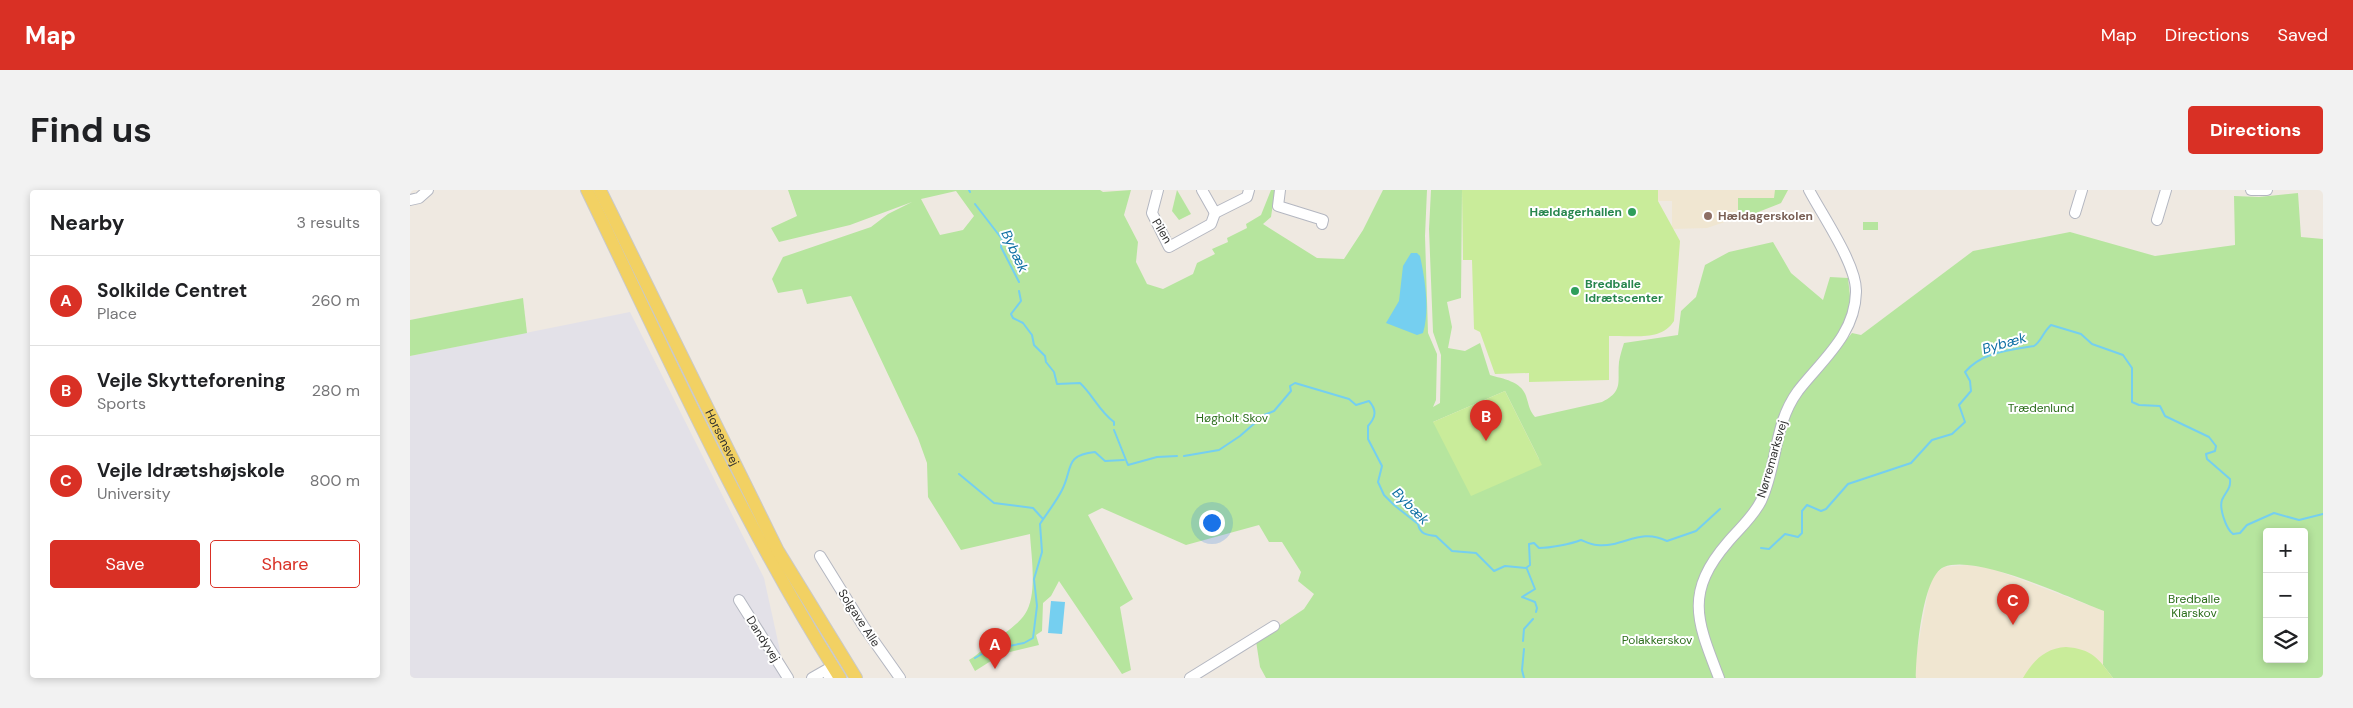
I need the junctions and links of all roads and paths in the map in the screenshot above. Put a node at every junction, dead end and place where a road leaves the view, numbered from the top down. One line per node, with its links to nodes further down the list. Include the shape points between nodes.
1 (428, 190): 13 (street, via 419,198)
2 (587, 190): 22 (main road, Horsensvej, via 744,514)
3 (600, 190): 21 (main road, Horsensvej, via 778,551)
4 (1158, 190): 15 (street, Pilen, via 1152,213 1169,248 1211,224)
5 (1202, 190): 15 (street)
6 (1249, 190): 15 (street, via 1247,197)
7 (1280, 190): 17 (street, via 1278,206 1323,220)
8 (1809, 190): 29 (street, Nørremarksvej, via 1851,270 1856,290 1854,309 1842,339 1786,411 1760,502 1704,576 1698,599 1699,614 1705,643)
9 (2082, 190): 14 (street)
10 (2166, 190): 16 (street)
11 (2252, 190): 12 (street)
12 (2267, 190)
13 (410, 200)
14 (2075, 213)
15 (1215, 214)
16 (2157, 220)
17 (1322, 224)
18 (820, 556): 27 (street, Solgave Alle)
19 (739, 600): 23 (street, Dandyvej)
20 (1274, 626): 28 (street)
21 (846, 662): 22 (main road); 26 (main road, Horsensvej)
22 (832, 674): 24 (street); 25 (main road, via 842,670)
23 (788, 678)
24 (812, 678)
25 (850, 678)
26 (856, 678)
27 (900, 678)
28 (1190, 678)
29 (1719, 678)

